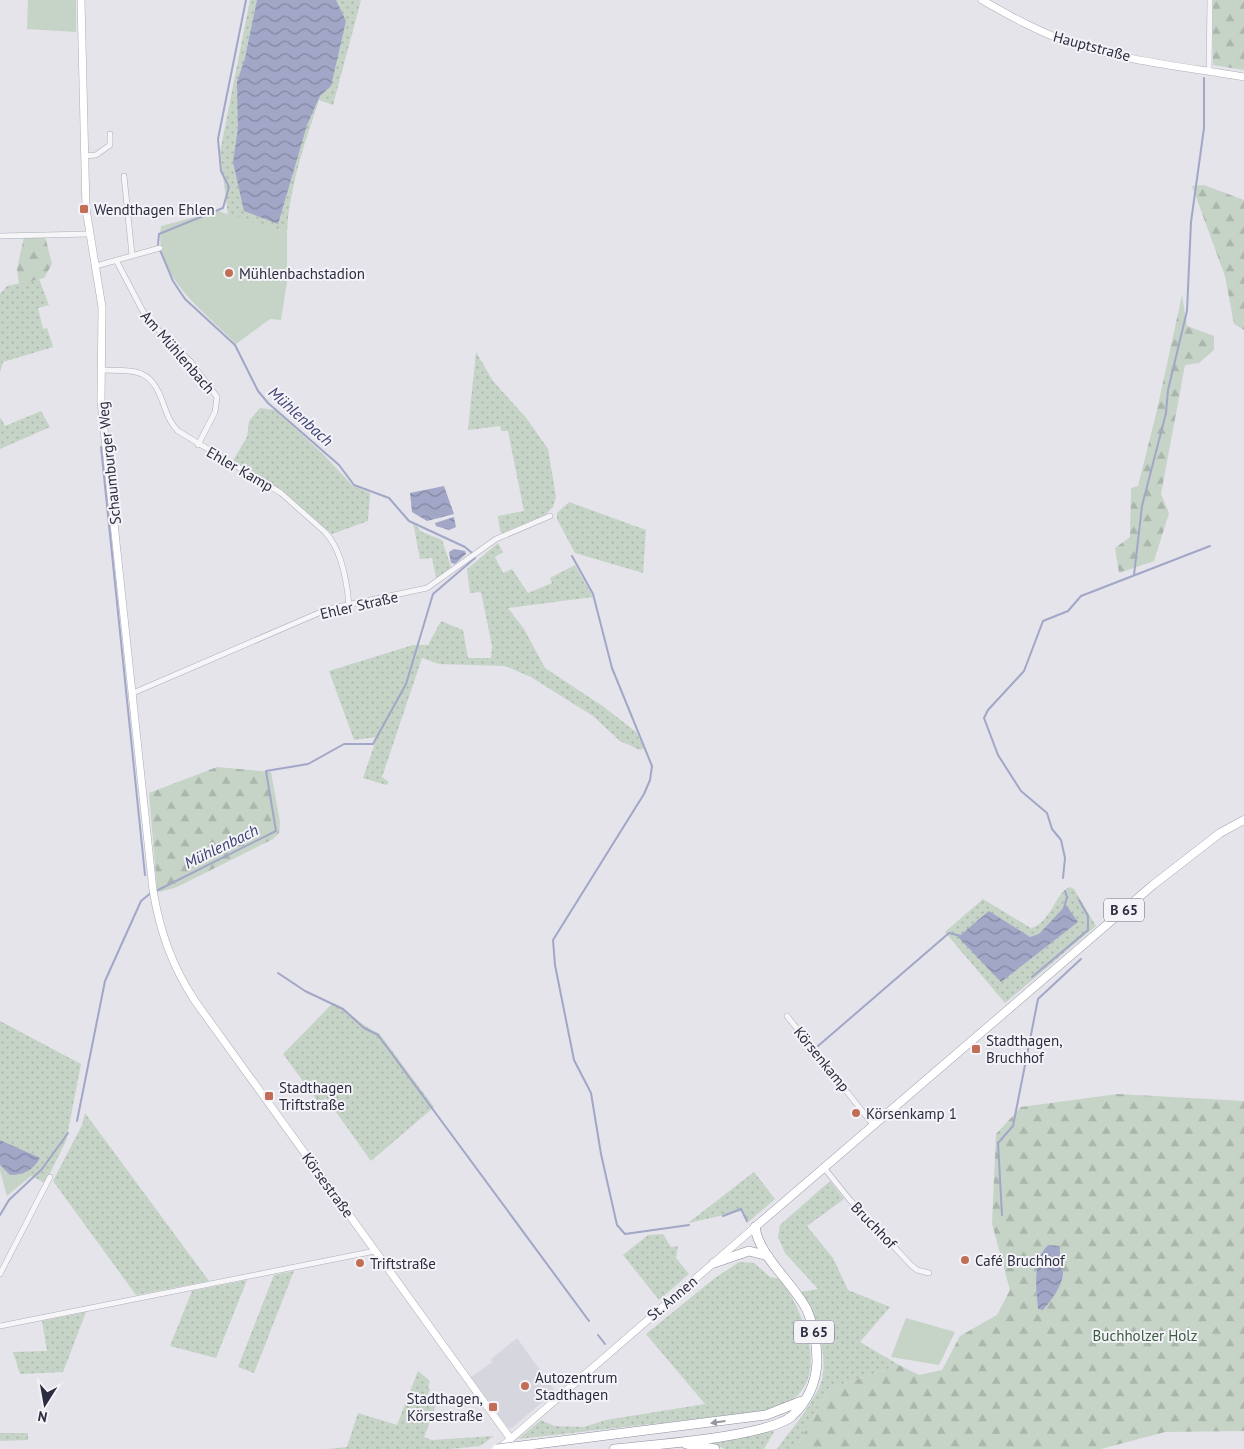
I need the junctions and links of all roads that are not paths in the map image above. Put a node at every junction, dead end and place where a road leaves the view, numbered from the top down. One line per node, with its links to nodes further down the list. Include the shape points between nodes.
1 (81, 0): 7 (street, Schaumburger Weg)
2 (982, 0): 4 (street, Hauptstraße, via 1068,42 1097,51)
3 (1210, 0): 4 (street)
4 (1209, 71): 5 (street, Hauptstraße)
5 (1244, 77)
6 (110, 134): 7 (street, via 110,145 96,155)
7 (84, 156): 9 (street, Schaumburger Weg)
8 (124, 176): 12 (street)
9 (89, 234): 10 (street); 14 (street, Schaumburger Weg)
10 (0, 236)
11 (160, 248): 12 (street)
12 (132, 255): 13 (street)
13 (116, 260): 14 (street); 16 (street, Am Mühlenbach, via 147,320 191,362 217,397 215,412)
14 (96, 266): 15 (street, Schaumburger Weg, via 102,307)
15 (101, 370): 16 (street, Ehler Kamp, via 138,373 152,379 172,425); 19 (street, Schaumburger Weg)
16 (198, 445): 18 (street, Ehler Kamp, via 281,493 330,537)
17 (550, 516): 18 (street, Ehler Straße, via 496,539 427,588)
18 (349, 605): 19 (street, Ehler Straße, via 328,609)
19 (133, 692): 21 (street, Schaumburger Weg)
20 (1244, 820): 23 (main road, B 65, via 1213,838 1153,885)
21 (159, 925): 27 (street, Körsestraße, via 178,975 195,1001)
22 (787, 1016): 23 (street, Körsenkamp)
23 (874, 1126): 24 (main road, St. Annen / B 65)
24 (825, 1169): 26 (main road, St. Annen / B 65); 30 (street, Bruchhof, via 911,1265)
25 (50, 1178): 31 (street)
26 (755, 1227): 28 (highway, B 65, via 759,1244); 29 (street, St. Annen)
27 (375, 1251): 32 (street); 34 (street, Körsestraße)
28 (768, 1256): 29 (highway, via 749,1251); 33 (highway, B 65, via 796,1290 811,1321 816,1343 816,1370 814,1384)
29 (714, 1262): 34 (street, St. Annen)
30 (929, 1273)
31 (0, 1274)
32 (0, 1326)
33 (806, 1399): 35 (highway, B 65, via 792,1416 764,1429); 36 (highway, one-way to 36, bridge, via 766,1415)
34 (510, 1438): 36 (street, St. Annen)
35 (648, 1445): 37 (highway, B 65); 38 (highway, via 692,1444)
36 (498, 1449)
37 (614, 1449)
38 (715, 1449)

